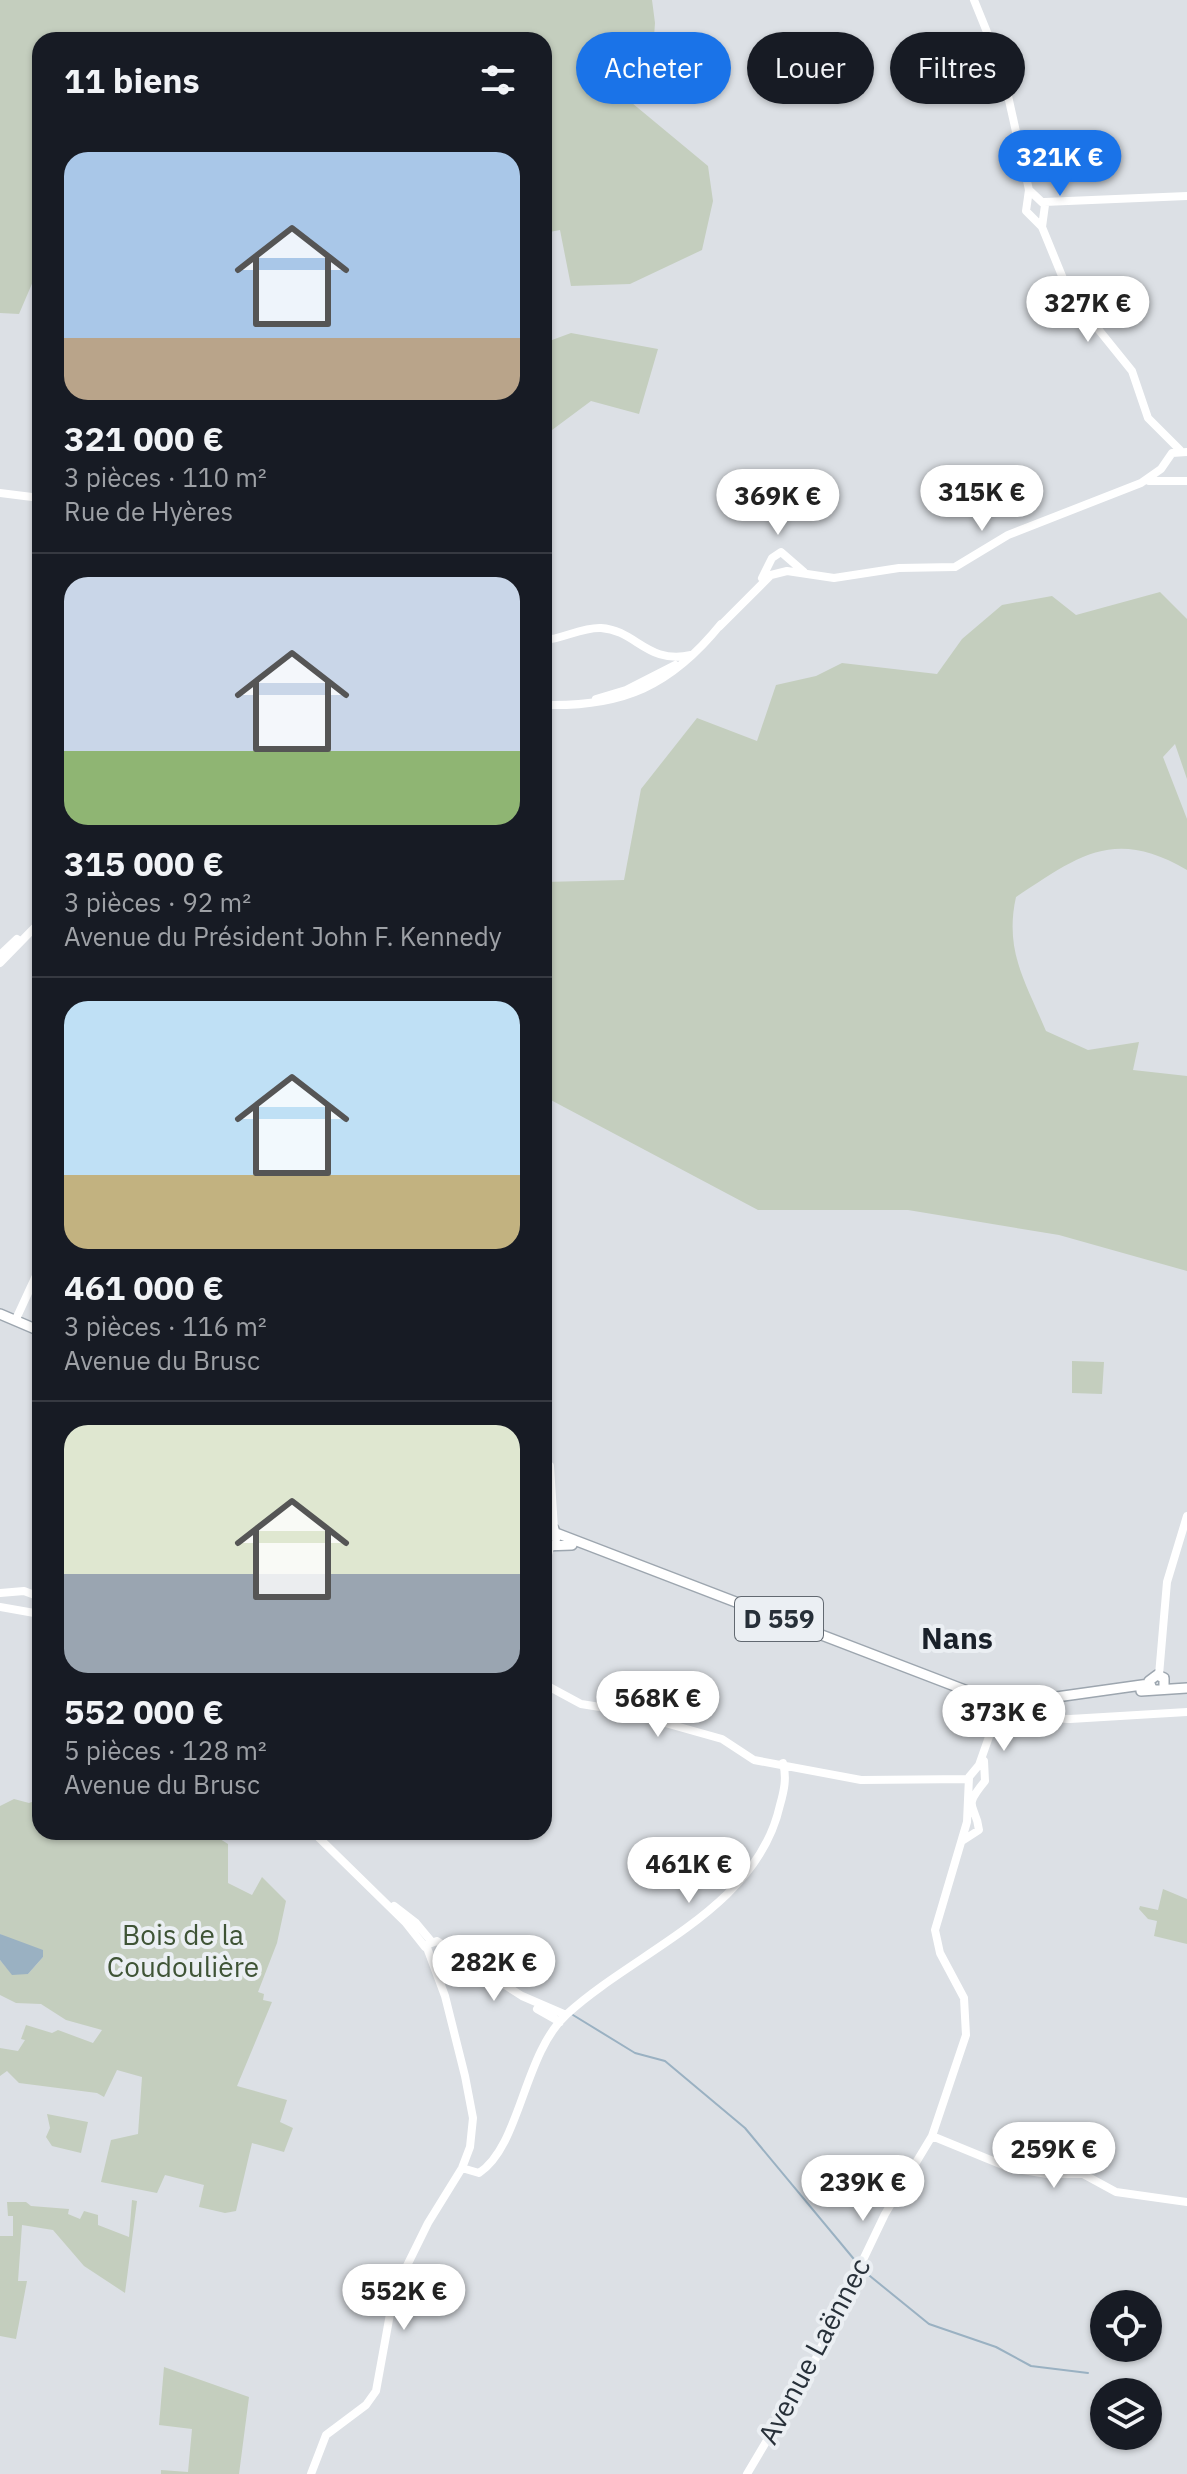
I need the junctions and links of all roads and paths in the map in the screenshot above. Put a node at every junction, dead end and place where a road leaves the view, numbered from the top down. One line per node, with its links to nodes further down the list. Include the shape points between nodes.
1 (974, 0): 2 (street, via 1002,69)
2 (1031, 195): 4 (street); 4 (street, via 1026,211)
3 (1187, 196): 4 (street)
4 (1044, 209): 5 (street, via 1042,227 1069,293 1127,363 1148,418)
5 (1166, 440): 6 (street); 7 (street)
6 (1184, 451): 7 (street)
7 (1169, 455): 8 (street)
8 (1165, 464): 9 (street); 11 (street)
9 (1171, 479): 10 (street); 11 (street)
10 (1187, 481)
11 (1141, 483): 15 (street, via 1008,535 955,567 820,577)
12 (0, 493): 13 (street)
13 (32, 497)
14 (771, 565): 15 (street); 15 (street, via 781,552 789,556); 16 (street)
15 (785, 569): 16 (street, via 767,578)
16 (719, 627): 18 (street)
17 (552, 638): 18 (street, via 598,627 667,657)
18 (694, 652): 19 (street, via 677,670 643,690 602,703)
19 (552, 705)
20 (32, 926): 22 (street)
21 (32, 928): 23 (street)
22 (0, 955)
23 (0, 963)
24 (32, 1284): 26 (street)
25 (0, 1316): 26 (main road); 28 (main road)
26 (16, 1319): 27 (main road)
27 (32, 1327)
28 (32, 1328)
29 (1187, 1516): 37 (street, via 1167,1582)
30 (552, 1529): 32 (main road, D 559)
31 (552, 1545): 32 (main road)
32 (603, 1551): 41 (main road, D 559)
33 (0, 1593): 34 (street)
34 (32, 1594)
35 (0, 1607): 36 (street)
36 (32, 1613)
37 (1163, 1682): 38 (main road); 39 (main road); 39 (main road, via 1151,1677)
38 (1187, 1685)
39 (1150, 1687): 43 (main road); 46 (main road, via 1056,1698)
40 (552, 1688): 48 (street, via 581,1704 722,1739 748,1757)
41 (956, 1688): 42 (main road, D 559); 45 (main road, D 559)
42 (1000, 1701): 43 (main road, via 1010,1696); 45 (main road)
43 (1019, 1701): 46 (main road)
44 (1187, 1712): 46 (street, via 1070,1719)
45 (997, 1713): 47 (main road); 49 (street)
46 (1021, 1715): 47 (main road)
47 (1009, 1722): 49 (street, via 996,1733)
48 (783, 1763): 50 (street, via 861,1780); 54 (street, via 785,1781 776,1821 743,1874 669,1942)
49 (978, 1772): 50 (street); 50 (street, Avenue Laënnec, via 985,1781)
50 (972, 1784): 55 (street, Avenue Laënnec, via 969,1827 936,1921 936,1942 966,1992 972,2019)
51 (321, 1840): 53 (street)
52 (327, 1840): 53 (street, via 383,1898 421,1927)
53 (434, 1952): 54 (street); 56 (street, via 472,2109 472,2136)
54 (563, 2018): 56 (street, via 535,2062 496,2153 479,2173)
55 (933, 2136): 57 (street, via 1010,2168 1083,2174 1116,2192); 59 (street, Avenue Laënnec, via 865,2260 819,2360)
56 (462, 2168): 58 (street, via 394,2292 376,2391 326,2435)
57 (1187, 2202)
58 (311, 2474)
59 (750, 2474)

